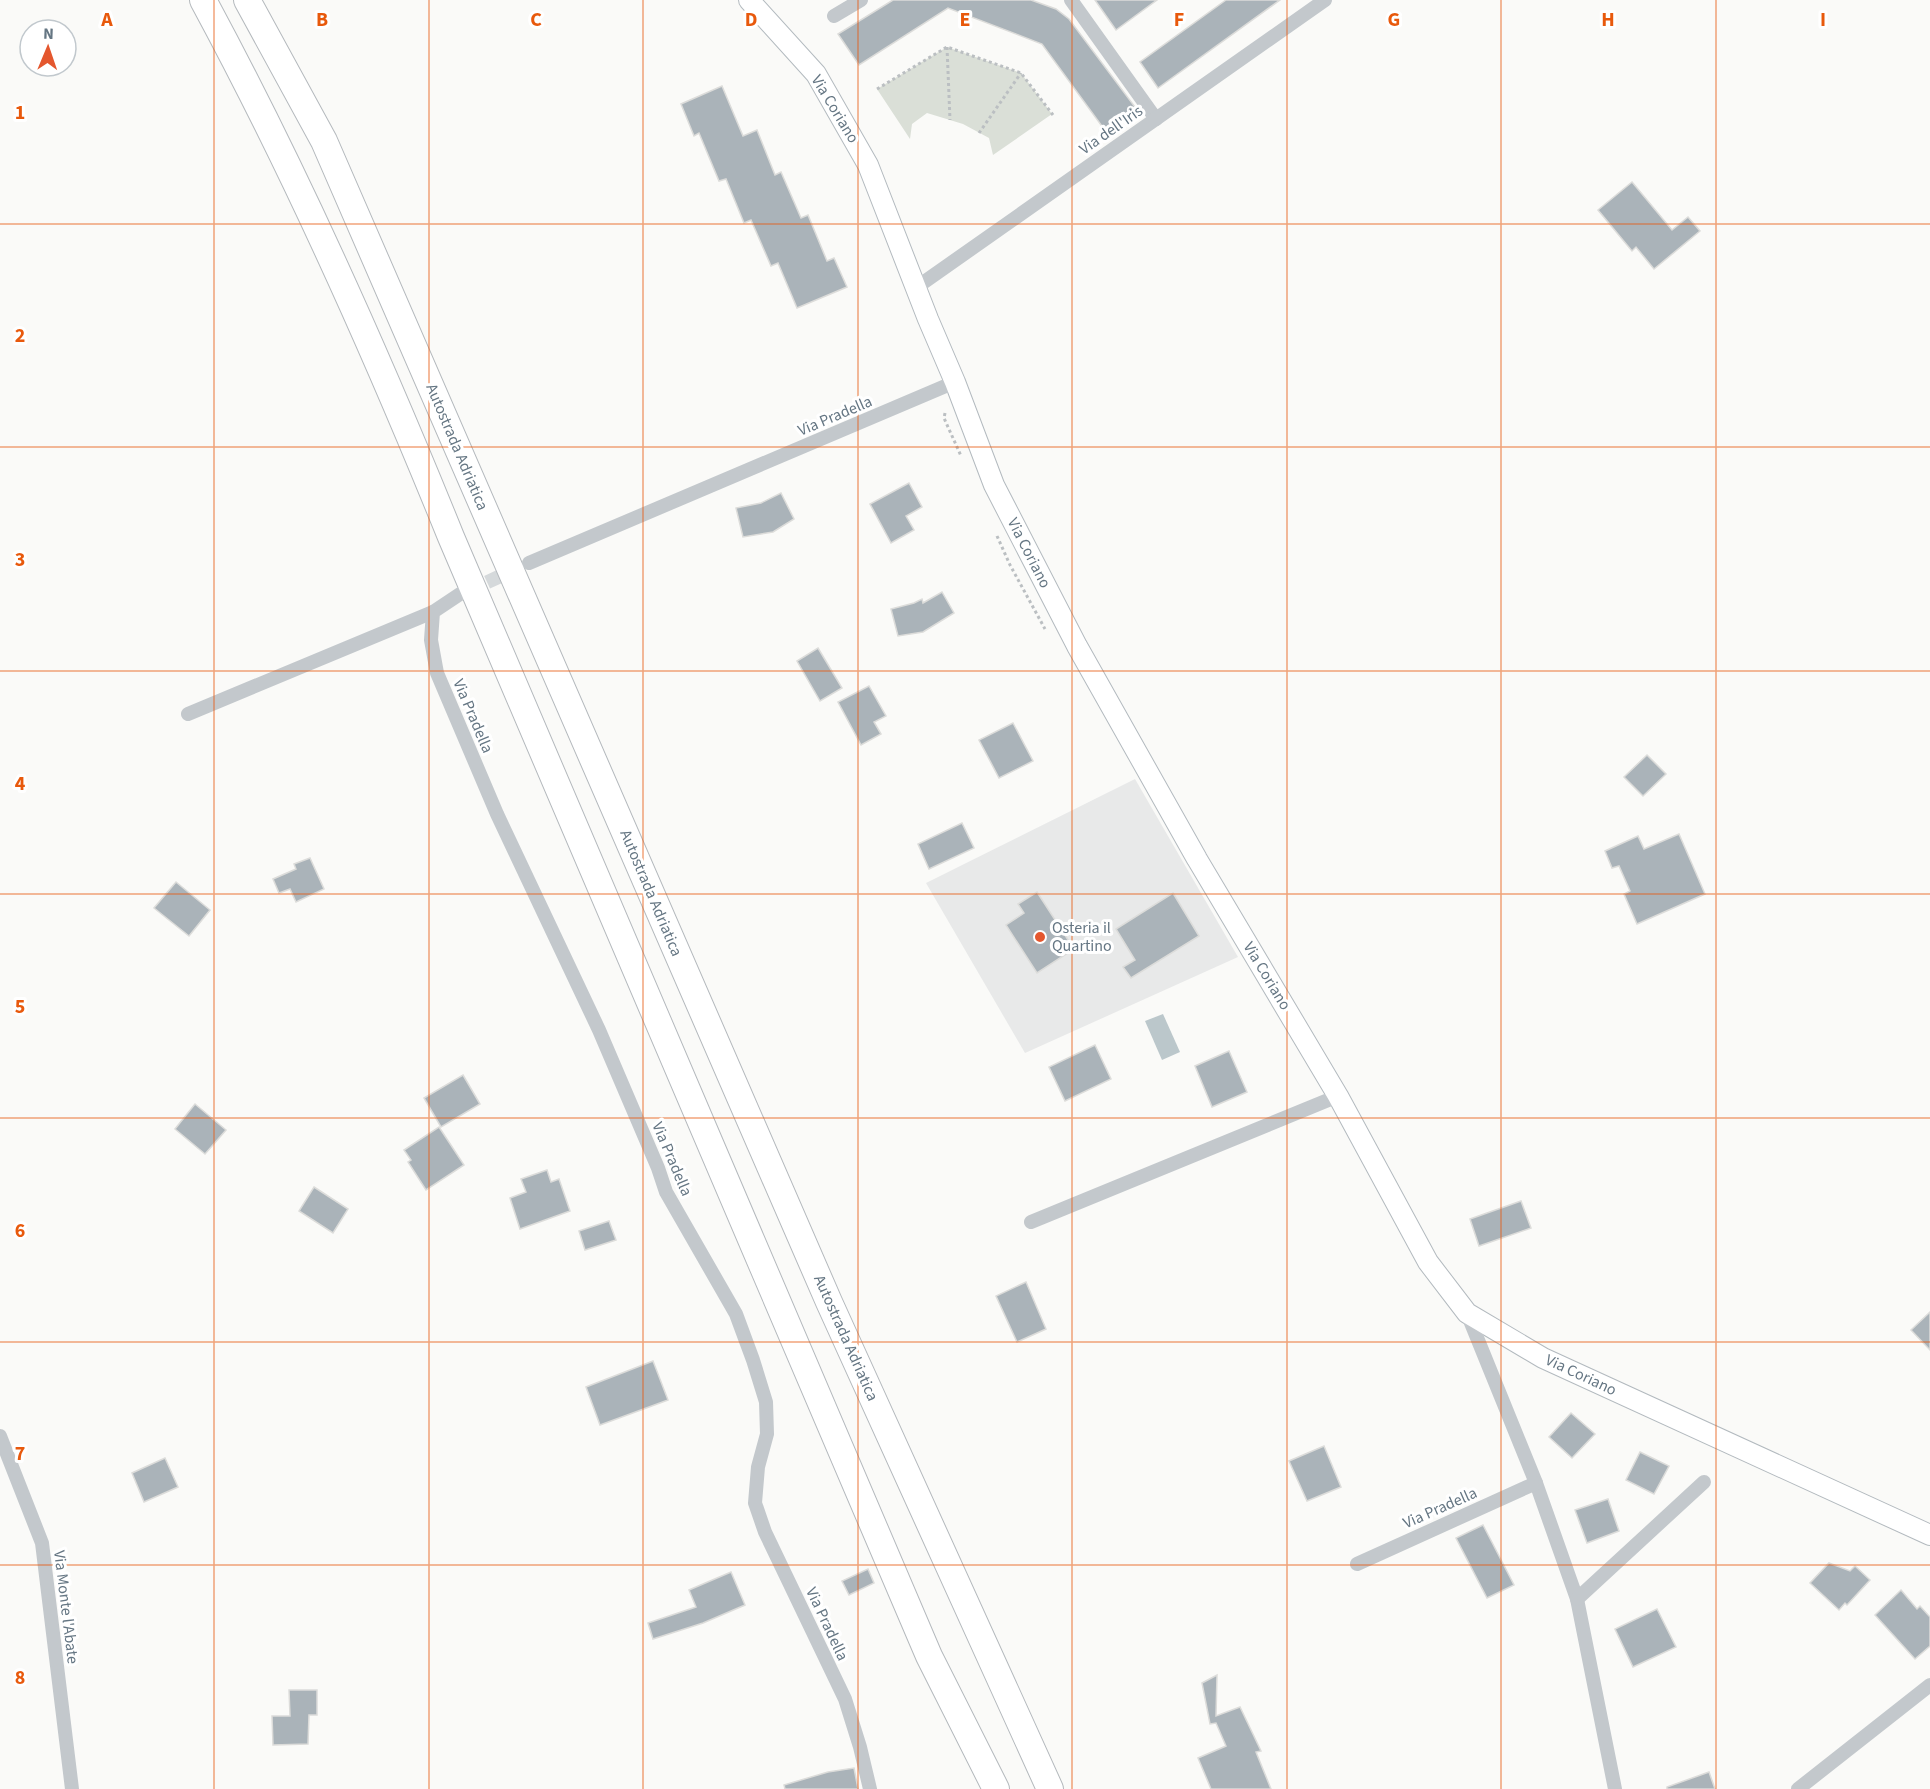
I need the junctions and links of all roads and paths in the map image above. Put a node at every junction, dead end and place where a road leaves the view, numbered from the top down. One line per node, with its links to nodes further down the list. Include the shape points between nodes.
1 (203, 0): 33 (highway, via 270,127 394,398 929,1656)
2 (247, 0): 34 (highway, Autostrada Adriatica, via 324,141 829,1302)
3 (749, 0): 15 (main road, Via Coriano, via 816,74 868,165)
4 (861, 0): 7 (street)
5 (1071, 0): 12 (street)
6 (1325, 0): 12 (street, Via dell'Iris)
7 (834, 16)
8 (947, 47): 9 (path); 10 (path); 13 (path)
9 (1021, 73): 11 (path); 14 (path)
10 (877, 89)
11 (1053, 115)
12 (1156, 119): 15 (street, Via dell'Iris)
13 (950, 120)
14 (979, 133)
15 (917, 287): 16 (main road, Via Coriano)
16 (955, 382): 17 (street, Via Pradella); 21 (main road, Via Coriano, via 994,485 1077,646 1197,859)
17 (529, 563)
18 (460, 594): 19 (street)
19 (433, 612): 20 (street); 32 (street, Via Pradella, via 431,640 437,673 497,814 599,1030 666,1192 736,1314 750,1351 766,1402 767,1434 758,1467 755,1503 765,1532 845,1699)
20 (188, 714)
21 (1338, 1096): 22 (street); 23 (main road, Via Coriano, via 1428,1262)
22 (1031, 1222)
23 (1467, 1313): 26 (street); 27 (main road, Via Coriano, via 1543,1358)
24 (0, 1436): 31 (street, Via Monte l'Abate, via 42,1543)
25 (1704, 1482): 29 (street)
26 (1536, 1483): 28 (street, Via Pradella); 29 (street)
27 (1928, 1531)
28 (1357, 1564)
29 (1577, 1599): 35 (street)
30 (1930, 1685): 36 (street)
31 (72, 1789)
32 (870, 1789)
33 (996, 1789)
34 (1050, 1789)
35 (1615, 1789)
36 (1798, 1789)

